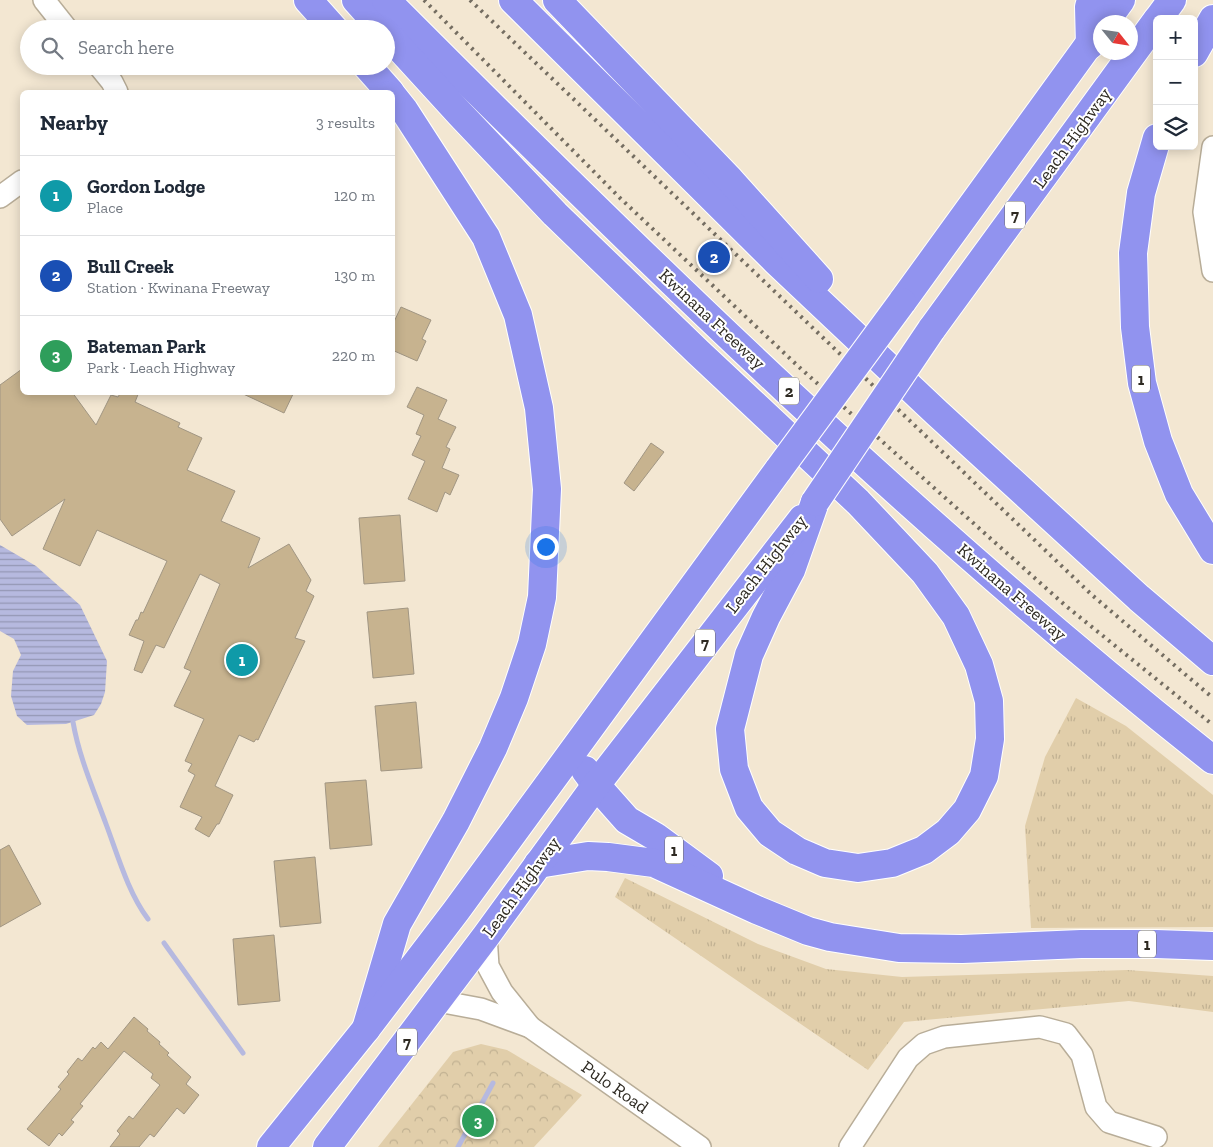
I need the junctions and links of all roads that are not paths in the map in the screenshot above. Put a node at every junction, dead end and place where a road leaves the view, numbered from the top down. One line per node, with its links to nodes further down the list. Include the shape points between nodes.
1 (44, 0): 13 (street)
2 (308, 0): 14 (highway)
3 (356, 0): 15 (highway)
4 (386, 0): 36 (highway, Kwinana Freeway / 2, via 545,160 896,490 1058,632)
5 (513, 0): 31 (highway, via 776,261)
6 (557, 0): 31 (highway, via 730,180)
7 (1091, 0): 17 (highway, via 1089,7)
8 (1121, 0): 10 (highway)
9 (1172, 0): 11 (highway, Leach Highway / 7)
10 (1110, 15)
11 (1161, 15)
12 (1213, 19): 20 (highway)
13 (61, 20)
14 (326, 20)
15 (374, 20)
16 (1153, 25): 32 (highway, Leach Highway / 7, bridge, via 931,330)
17 (1093, 27)
18 (1093, 40): 35 (highway, 7, bridge)
19 (395, 44): 32 (highway, via 556,214 871,516 925,573 956,616 979,665 989,701 990,739 984,776 967,810 948,832 924,850 892,863 858,868 826,863 797,851 770,833 750,808 734,769 730,729 749,655 791,570)
20 (1198, 45)
21 (106, 75): 23 (street)
22 (375, 75): 24 (highway)
23 (116, 90)
24 (388, 90)
25 (395, 99): 44 (highway, via 486,237 518,314 540,408 547,489 542,597 532,644 514,698 456,821 397,924)
26 (1213, 148): 30 (street, via 1204,212)
27 (1154, 150): 33 (highway, 1, via 1141,193 1134,253 1135,327 1142,383 1158,441 1179,494)
28 (20, 182): 29 (street)
29 (0, 197)
30 (1213, 272)
31 (936, 412): 34 (highway, via 1139,598)
32 (815, 502): 37 (highway, Leach Highway / 7)
33 (1213, 550)
34 (1213, 661)
35 (572, 752): 37 (highway, 1); 44 (highway, 7)
36 (1213, 760)
37 (596, 785): 38 (highway, Leach Highway / 7); 39 (highway, 1, via 628,820)
38 (538, 864): 39 (highway, via 588,856 654,864); 40 (highway, Leach Highway / 7)
39 (757, 910): 41 (highway, 1, via 816,933 899,948)
40 (486, 936): 42 (highway, Leach Highway / 7); 43 (street, Pulo Road, via 488,966 502,992)
41 (1213, 946)
42 (438, 1001): 43 (street, Pulo Road, via 481,1009); 47 (highway, Leach Highway / 7)
43 (530, 1027): 48 (street, Pulo Road)
44 (366, 1029): 46 (highway, 7)
45 (1156, 1137): 49 (street, via 1109,1122 1096,1107 1082,1055 1066,1034 1040,1027 944,1037 924,1044 908,1058)
46 (270, 1147)
47 (327, 1147)
48 (700, 1147)
49 (850, 1147)

